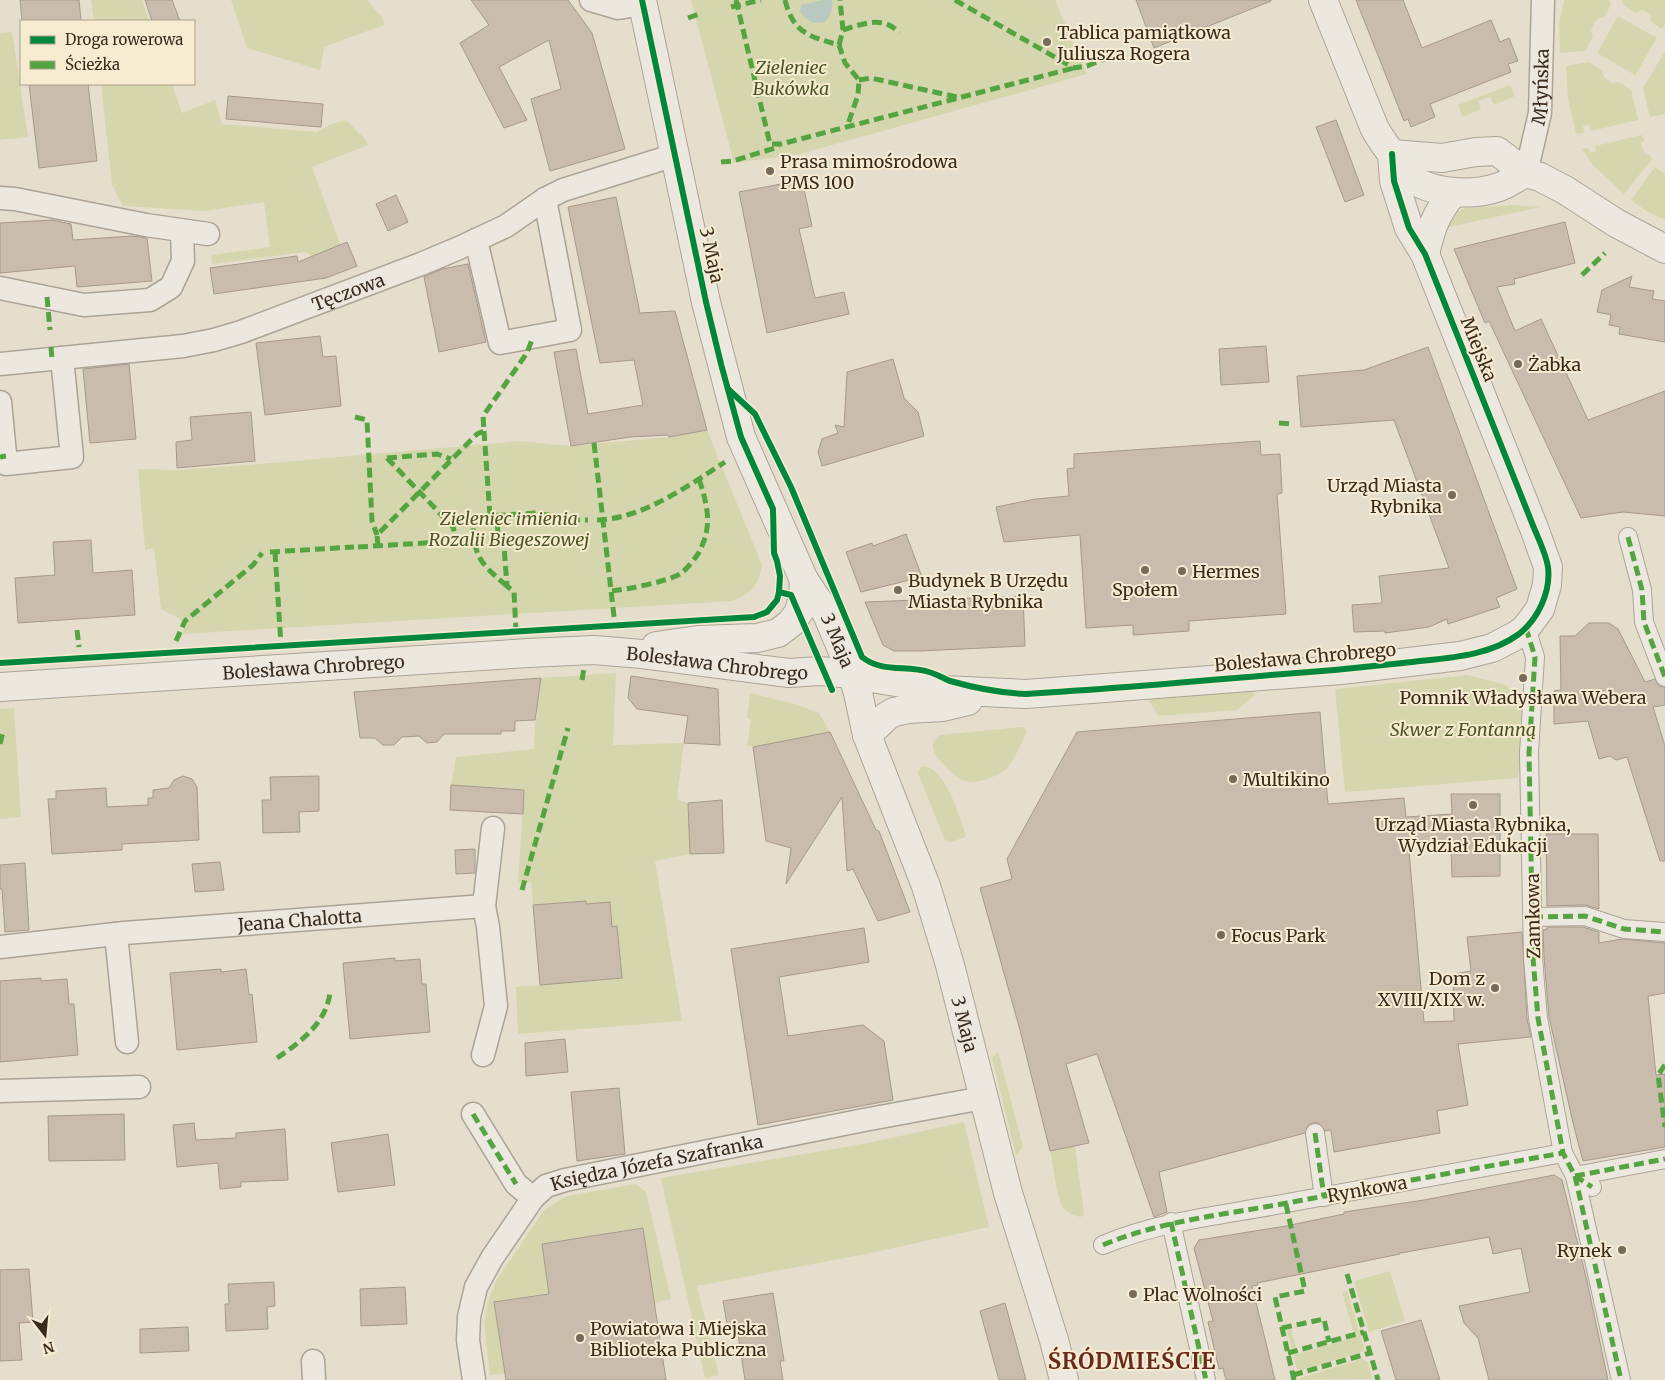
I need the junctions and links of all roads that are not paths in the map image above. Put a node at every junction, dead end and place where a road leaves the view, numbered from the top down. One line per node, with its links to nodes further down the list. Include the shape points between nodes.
1 (591, 0): 4 (street, via 618,8)
2 (1323, 0): 5 (street, via 1374,128)
3 (1543, 0): 7 (street, Młyńska, via 1542,98)
4 (643, 2): 6 (street, 3 Maja)
5 (1392, 154): 7 (street, via 1442,158 1497,151); 8 (street, via 1405,172 1420,183); 15 (street, Miejska, via 1394,182 1409,228)
6 (675, 155): 10 (street, Tęczowa, via 562,190); 22 (street, 3 Maja, via 706,302 737,424)
7 (1526, 173): 8 (street, via 1499,187); 14 (street, via 1565,190 1616,223)
8 (1453, 193): 15 (street, via 1435,217)
9 (0, 198): 11 (street)
10 (544, 199): 13 (street, Tęczowa, via 506,226); 13 (street, via 570,330 500,343)
11 (182, 231): 12 (street); 16 (street, via 183,261 171,287 150,300 84,305)
12 (208, 234)
13 (476, 240): 17 (street, Tęczowa, via 421,264 214,340)
14 (1665, 249)
15 (1425, 254): 21 (street, Miejska)
16 (0, 288)
17 (62, 358): 18 (street, Tęczowa); 19 (street, via 72,457 6,464)
18 (0, 364)
19 (0, 402)
20 (1628, 537): 27 (street, via 1642,590 1644,622)
21 (1544, 555): 23 (street, Bolesława Chrobrego, via 1548,567 1545,594 1540,609)
22 (804, 580): 24 (street, via 799,612 792,623 778,633); 26 (street, 3 Maja, via 827,614)
23 (1526, 628): 29 (street, Bolesława Chrobrego, via 1492,648 1460,656 1324,671 1061,692); 33 (street, Zamkowa, via 1534,657 1529,753)
24 (613, 652): 25 (street, Bolesława Chrobrego); 28 (street, Bolesława Chrobrego, via 528,653)
25 (789, 673): 26 (street, Bolesława Chrobrego, via 820,671); 30 (street, via 837,693)
26 (853, 676): 29 (street, Bolesława Chrobrego, via 944,690); 30 (street, 3 Maja)
27 (1665, 677)
28 (0, 687)
29 (1001, 693): 30 (street, via 943,707 894,712)
30 (867, 735): 41 (street, 3 Maja, via 933,909)
31 (493, 828): 32 (street)
32 (484, 906): 35 (street, Jeana Chalotta); 38 (street, via 496,1006)
33 (1533, 917): 34 (street, via 1585,916 1624,929); 44 (street, Zamkowa, via 1538,1018)
34 (1665, 932)
35 (116, 934): 36 (street, Jeana Chalotta); 37 (street)
36 (0, 947)
37 (127, 1042)
38 (483, 1055)
39 (139, 1087): 40 (street)
40 (0, 1091)
41 (985, 1104): 49 (street, Księdza Józefa Szafranka, via 864,1120 564,1180 546,1186); 53 (street)
42 (474, 1114): 49 (street, via 516,1184)
43 (1315, 1133): 48 (street)
44 (1563, 1153): 46 (street, Zamkowa); 48 (street, Rynkowa)
45 (1665, 1159): 46 (street)
46 (1574, 1174): 47 (street); 55 (street)
47 (1592, 1187)
48 (1324, 1196): 50 (street, Rynkowa)
49 (532, 1198): 52 (street, Księdza Józefa Szafranka, via 476,1286 468,1340)
50 (1171, 1222): 51 (street, Rynkowa); 54 (street)
51 (1103, 1245)
52 (474, 1380)
53 (1064, 1380)
54 (1206, 1380)
55 (1621, 1380)

